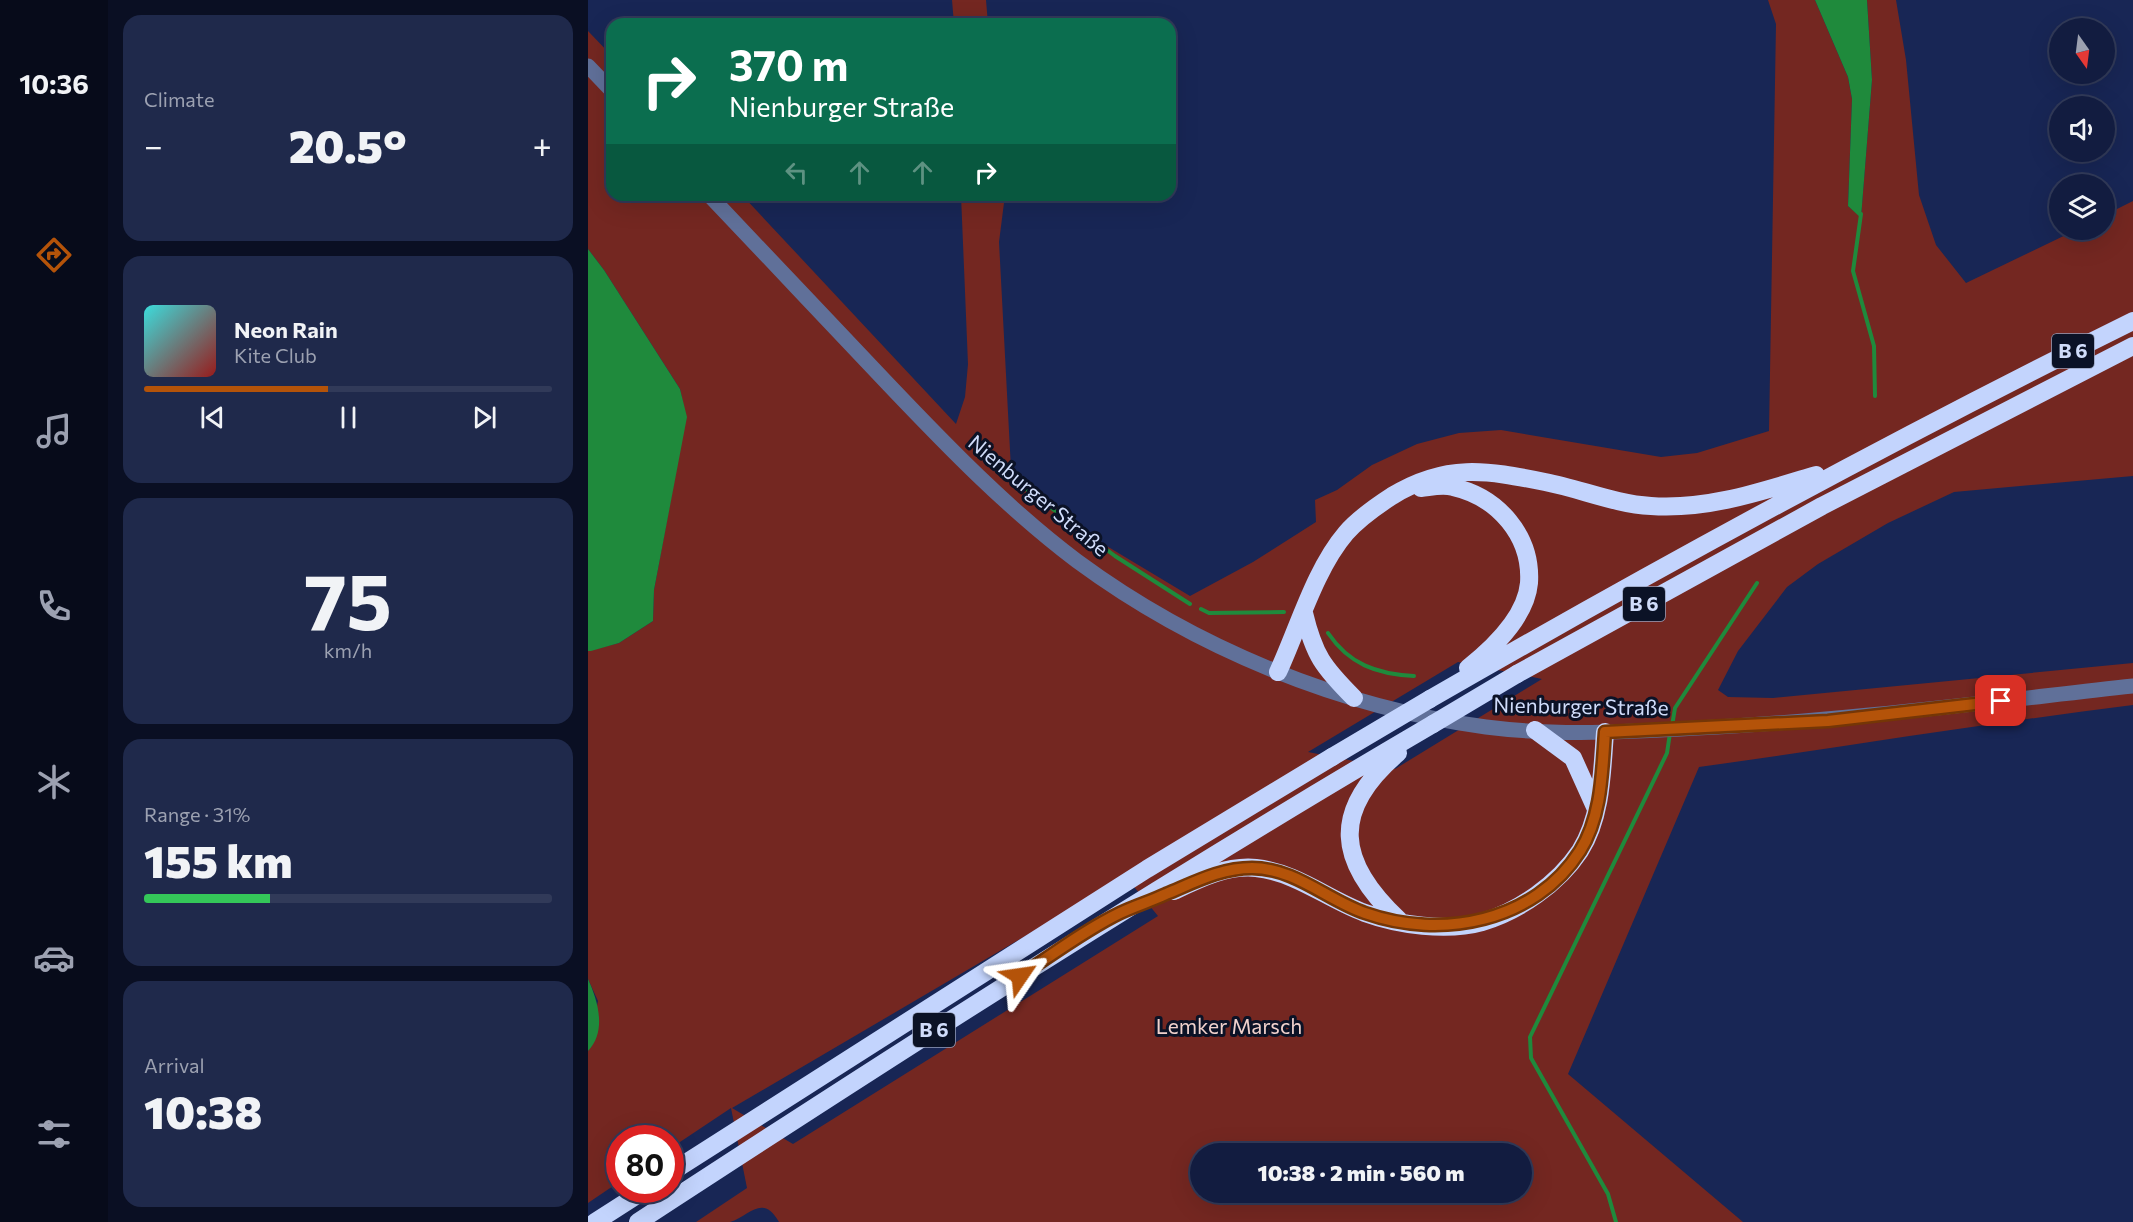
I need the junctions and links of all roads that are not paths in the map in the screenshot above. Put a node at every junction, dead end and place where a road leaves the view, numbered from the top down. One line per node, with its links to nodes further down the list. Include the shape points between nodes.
1 (588, 66): 2 (street)
2 (606, 85)
3 (715, 201): 10 (street, Nienburger Straße, via 946,446 1077,561 1185,629)
4 (2133, 321): 6 (highway, B 6)
5 (2133, 346): 15 (highway, B 6, bridge, via 1822,506 1517,674)
6 (1852, 464): 7 (highway, via 1719,502 1680,506 1622,502 1488,472 1437,475); 9 (highway, B 6)
7 (1404, 489): 8 (highway, via 1371,509 1345,534); 9 (highway, via 1451,486 1473,493 1492,503 1518,534 1529,584 1522,605)
8 (1304, 613): 10 (highway); 12 (highway, via 1324,668)
9 (1478, 666): 19 (highway, B 6, bridge, via 1430,699 1147,869)
10 (1278, 672): 12 (street, Nienburger Straße)
11 (2133, 686): 14 (street, Nienburger Straße, via 1828,721)
12 (1354, 698): 13 (street, Nienburger Straße, via 1423,716)
13 (1535, 730): 14 (street, Nienburger Straße); 16 (highway, via 1573,758)
14 (1605, 732): 16 (highway)
15 (1374, 765): 17 (highway, B 6); 18 (highway, via 1351,818 1349,841 1354,864 1364,883)
16 (1596, 811): 18 (highway, via 1580,851 1549,886 1521,904 1481,922 1439,926)
17 (1163, 891): 18 (highway, via 1209,875 1254,868 1281,873 1365,913); 22 (highway, B 6, via 1119,914)
18 (1400, 921)
19 (684, 1164)
20 (625, 1203): 21 (highway)
21 (595, 1222)
22 (638, 1222)

